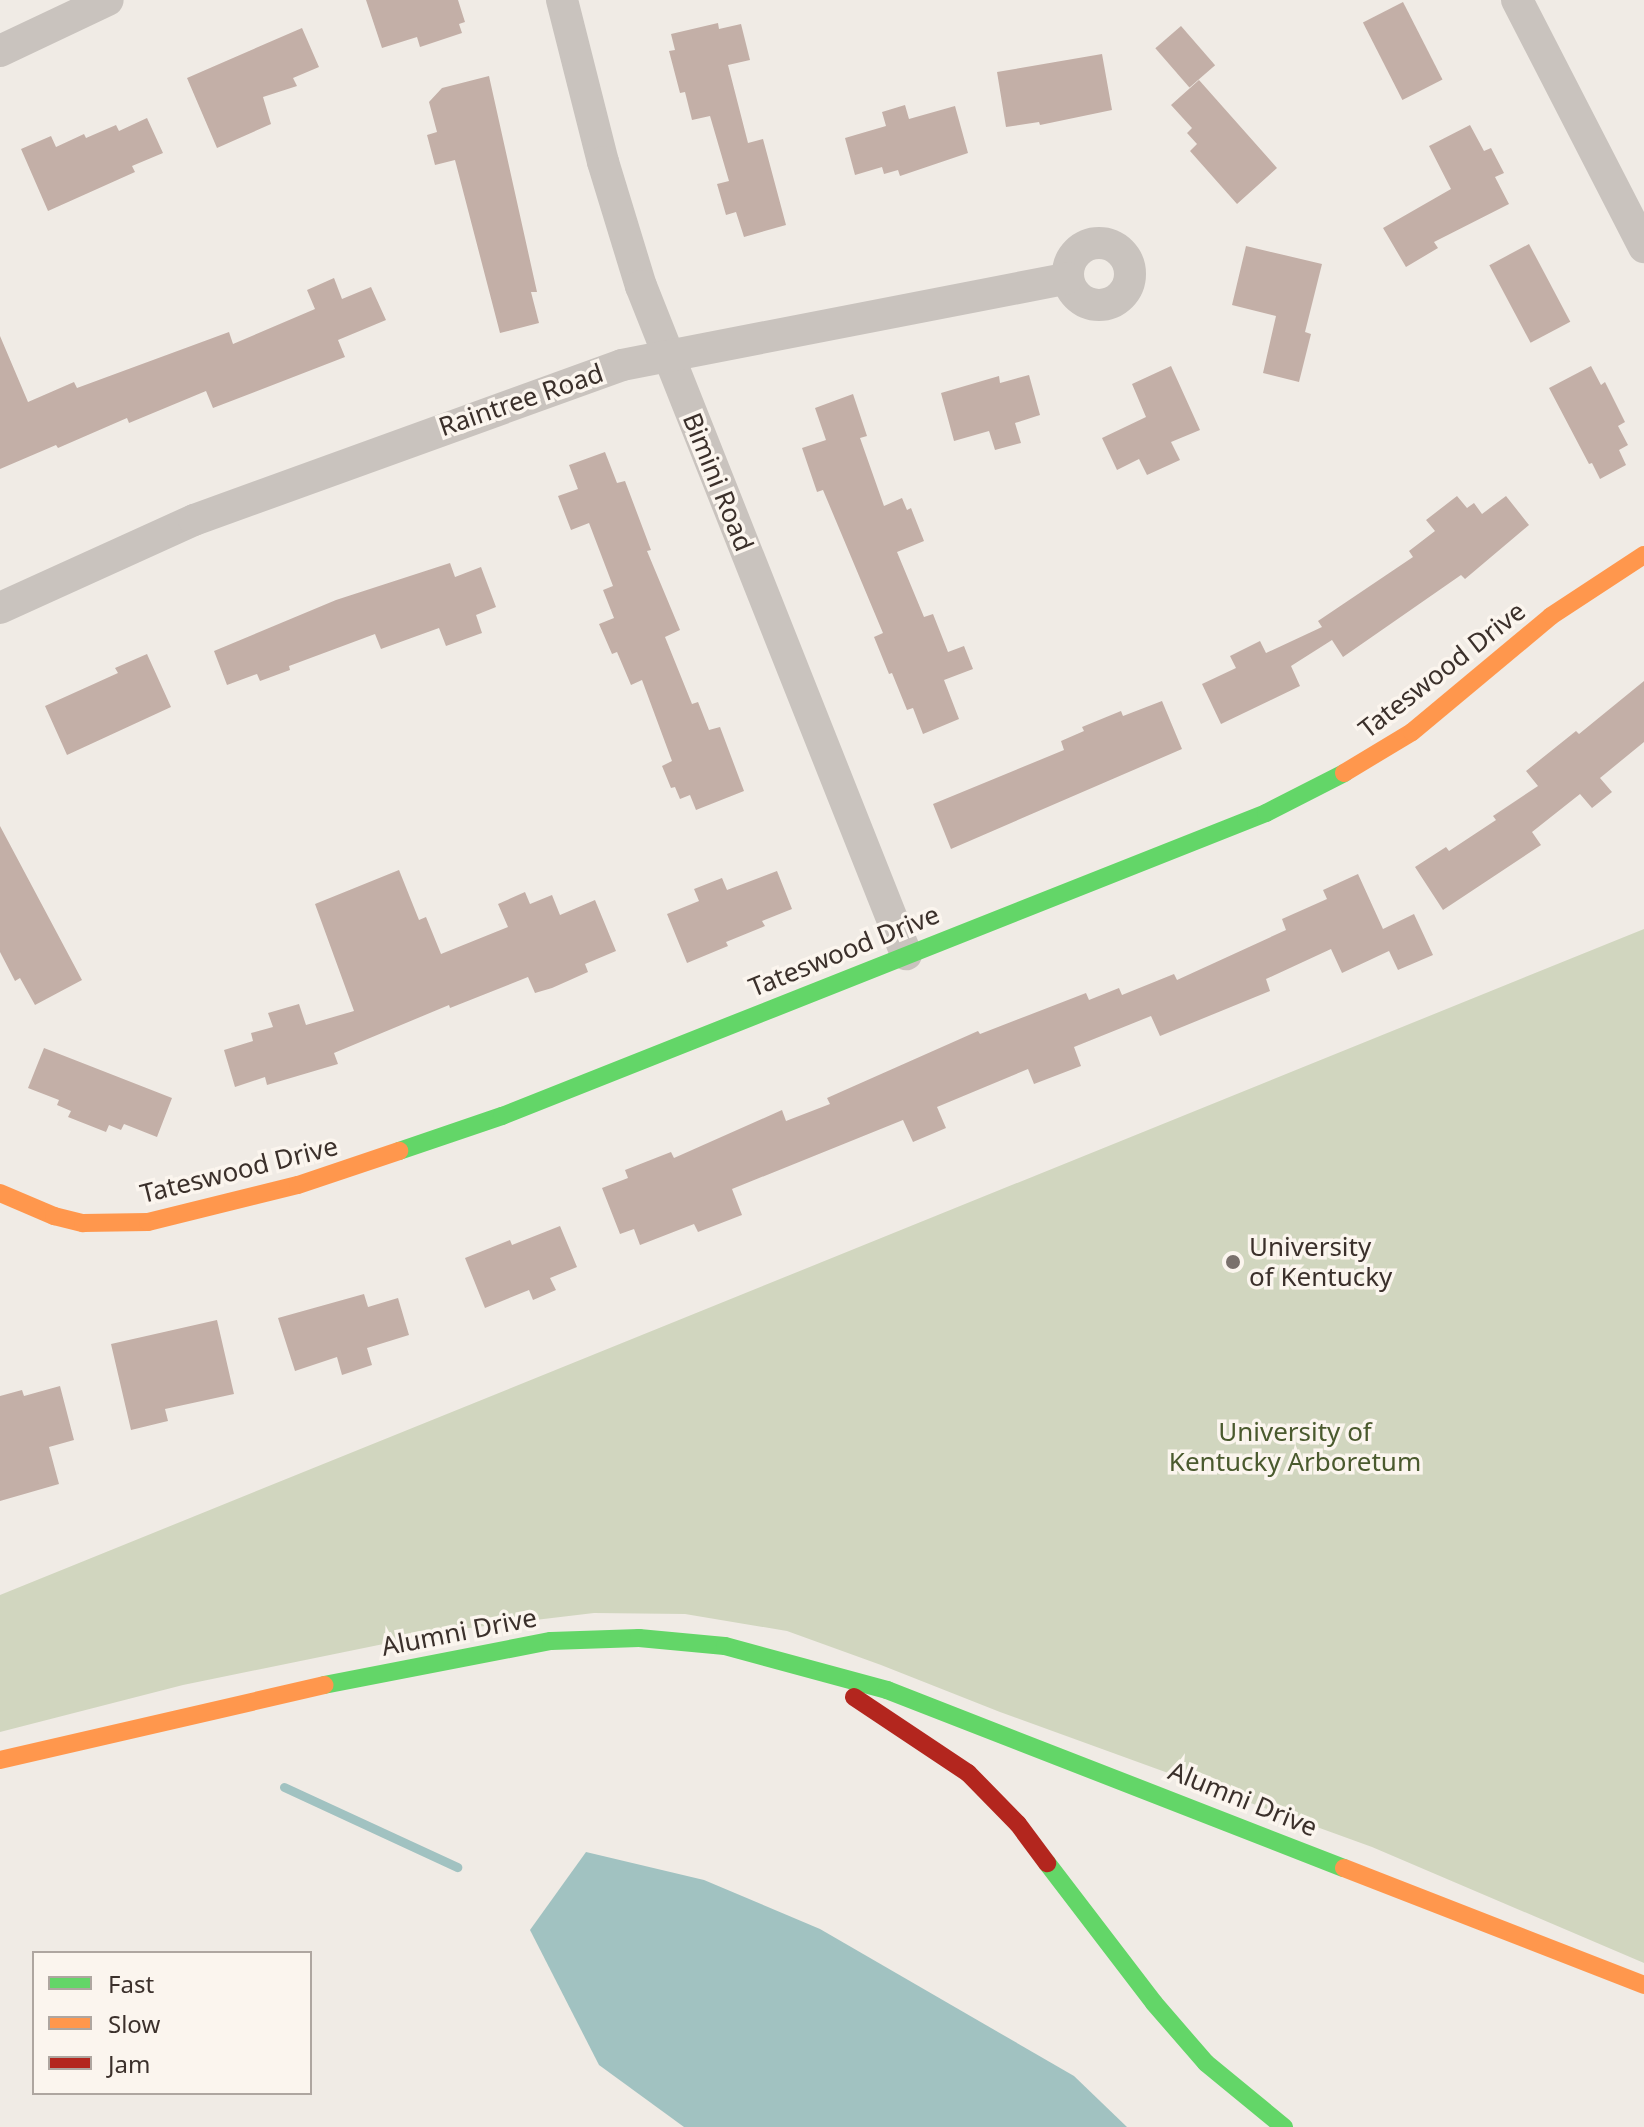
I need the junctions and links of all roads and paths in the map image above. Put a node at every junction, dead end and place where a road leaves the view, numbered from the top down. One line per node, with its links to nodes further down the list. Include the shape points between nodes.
1 (108, 0): 4 (street)
2 (562, 0): 7 (street, Bimini Road, via 619,223)
3 (1517, 0): 5 (street)
4 (0, 51)
5 (1644, 247)
6 (1068, 278): 7 (street, Raintree Road)
7 (667, 354): 9 (street, Raintree Road, via 442,428 194,520); 10 (street, Bimini Road)
8 (1644, 555): 10 (main road, Tateswood Drive, via 1551,616 1453,700 1366,762 1266,813)
9 (0, 608)
10 (906, 954): 11 (main road, Tateswood Drive, via 502,1116 214,1208 148,1222 83,1223)
11 (0, 1195)
12 (819, 1673): 13 (main road, Alumni Drive, via 725,1646 639,1638 551,1641 331,1683); 16 (main road, Alumni Drive, via 887,1690); 17 (main road, Alumni Drive, via 968,1773 1027,1835 1206,2063)
13 (111, 1737): 14 (main road, Alumni Drive); 15 (main road, Alumni Drive)
14 (0, 1760)
15 (42, 1771)
16 (1644, 1985)
17 (1284, 2127)

